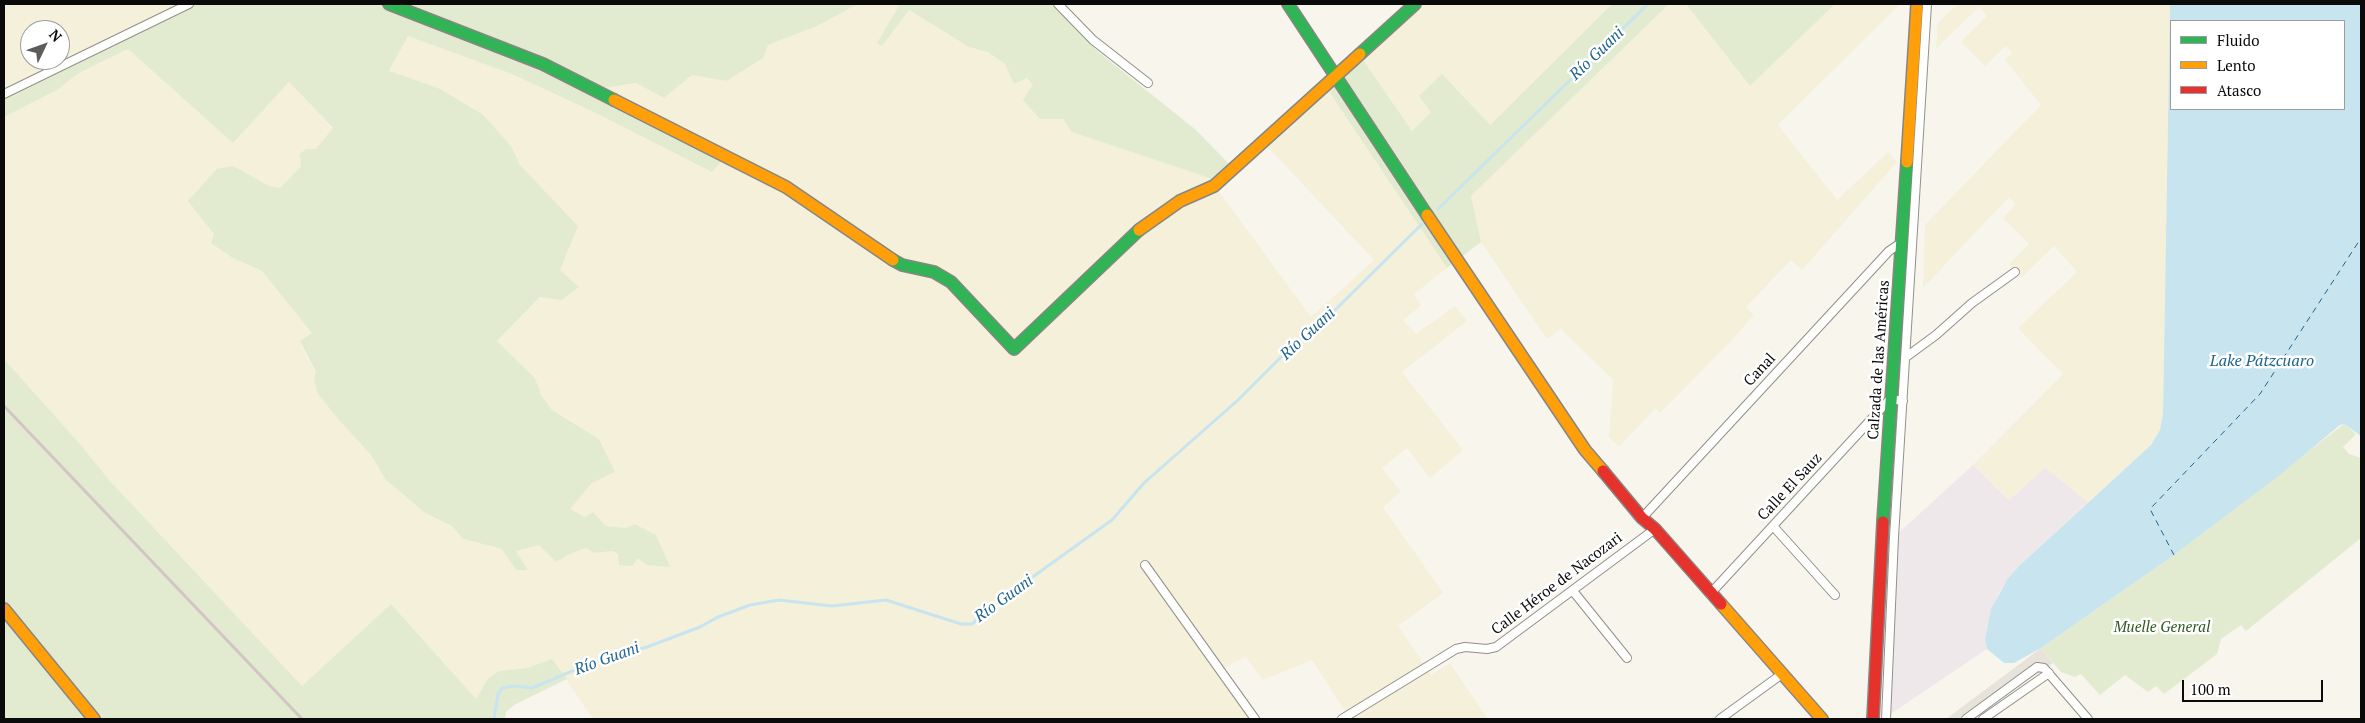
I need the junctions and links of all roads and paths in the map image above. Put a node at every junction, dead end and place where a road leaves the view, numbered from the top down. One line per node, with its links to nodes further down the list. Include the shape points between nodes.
1 (189, 4): 10 (street)
2 (389, 4): 8 (street, via 543,64 786,187 902,265 934,272 951,282 1014,349 1145,224 1180,200 1214,186)
3 (1058, 4): 9 (street, via 1093,40)
4 (1288, 4): 8 (street)
5 (1415, 4): 8 (street)
6 (1917, 4): 11 (street, Calzada de las Américas)
7 (1927, 4): 11 (street, Calzada de las Américas)
8 (1335, 75): 17 (street, via 1585,450)
9 (1148, 83)
10 (4, 94)
11 (1913, 136): 12 (street, Calzada de las Américas); 14 (street, Calzada de las Américas)
12 (1901, 243): 15 (street, Calzada de las Américas); 17 (street, Canal, via 1889,251)
13 (2016, 272): 14 (street)
14 (1906, 357): 16 (street, Calzada de las Américas)
15 (1890, 399): 16 (street); 18 (street, Calle El Sauz); 33 (street, Calzada de las Américas)
16 (1903, 401): 34 (street, Calzada de las Américas)
17 (1642, 518): 19 (street)
18 (1773, 526): 22 (street, Calle El Sauz); 23 (street)
19 (1655, 529): 21 (street, Calle Héroe de Nacozari); 22 (street)
20 (1146, 565): 29 (street)
21 (1573, 591): 25 (street); 30 (street, Calle Héroe de Nacozari, via 1496,647 1456,649)
22 (1710, 594): 26 (street)
23 (1835, 595)
24 (4, 609): 28 (street)
25 (1627, 658)
26 (1782, 674): 31 (street); 32 (street)
27 (2049, 674): 35 (street, via 2044,668 2037,668); 36 (street); 37 (street)
28 (94, 719)
29 (1254, 719)
30 (1342, 719)
31 (1720, 719)
32 (1822, 719)
33 (1873, 719)
34 (1886, 719)
35 (1966, 719)
36 (1984, 719)
37 (2088, 719)

